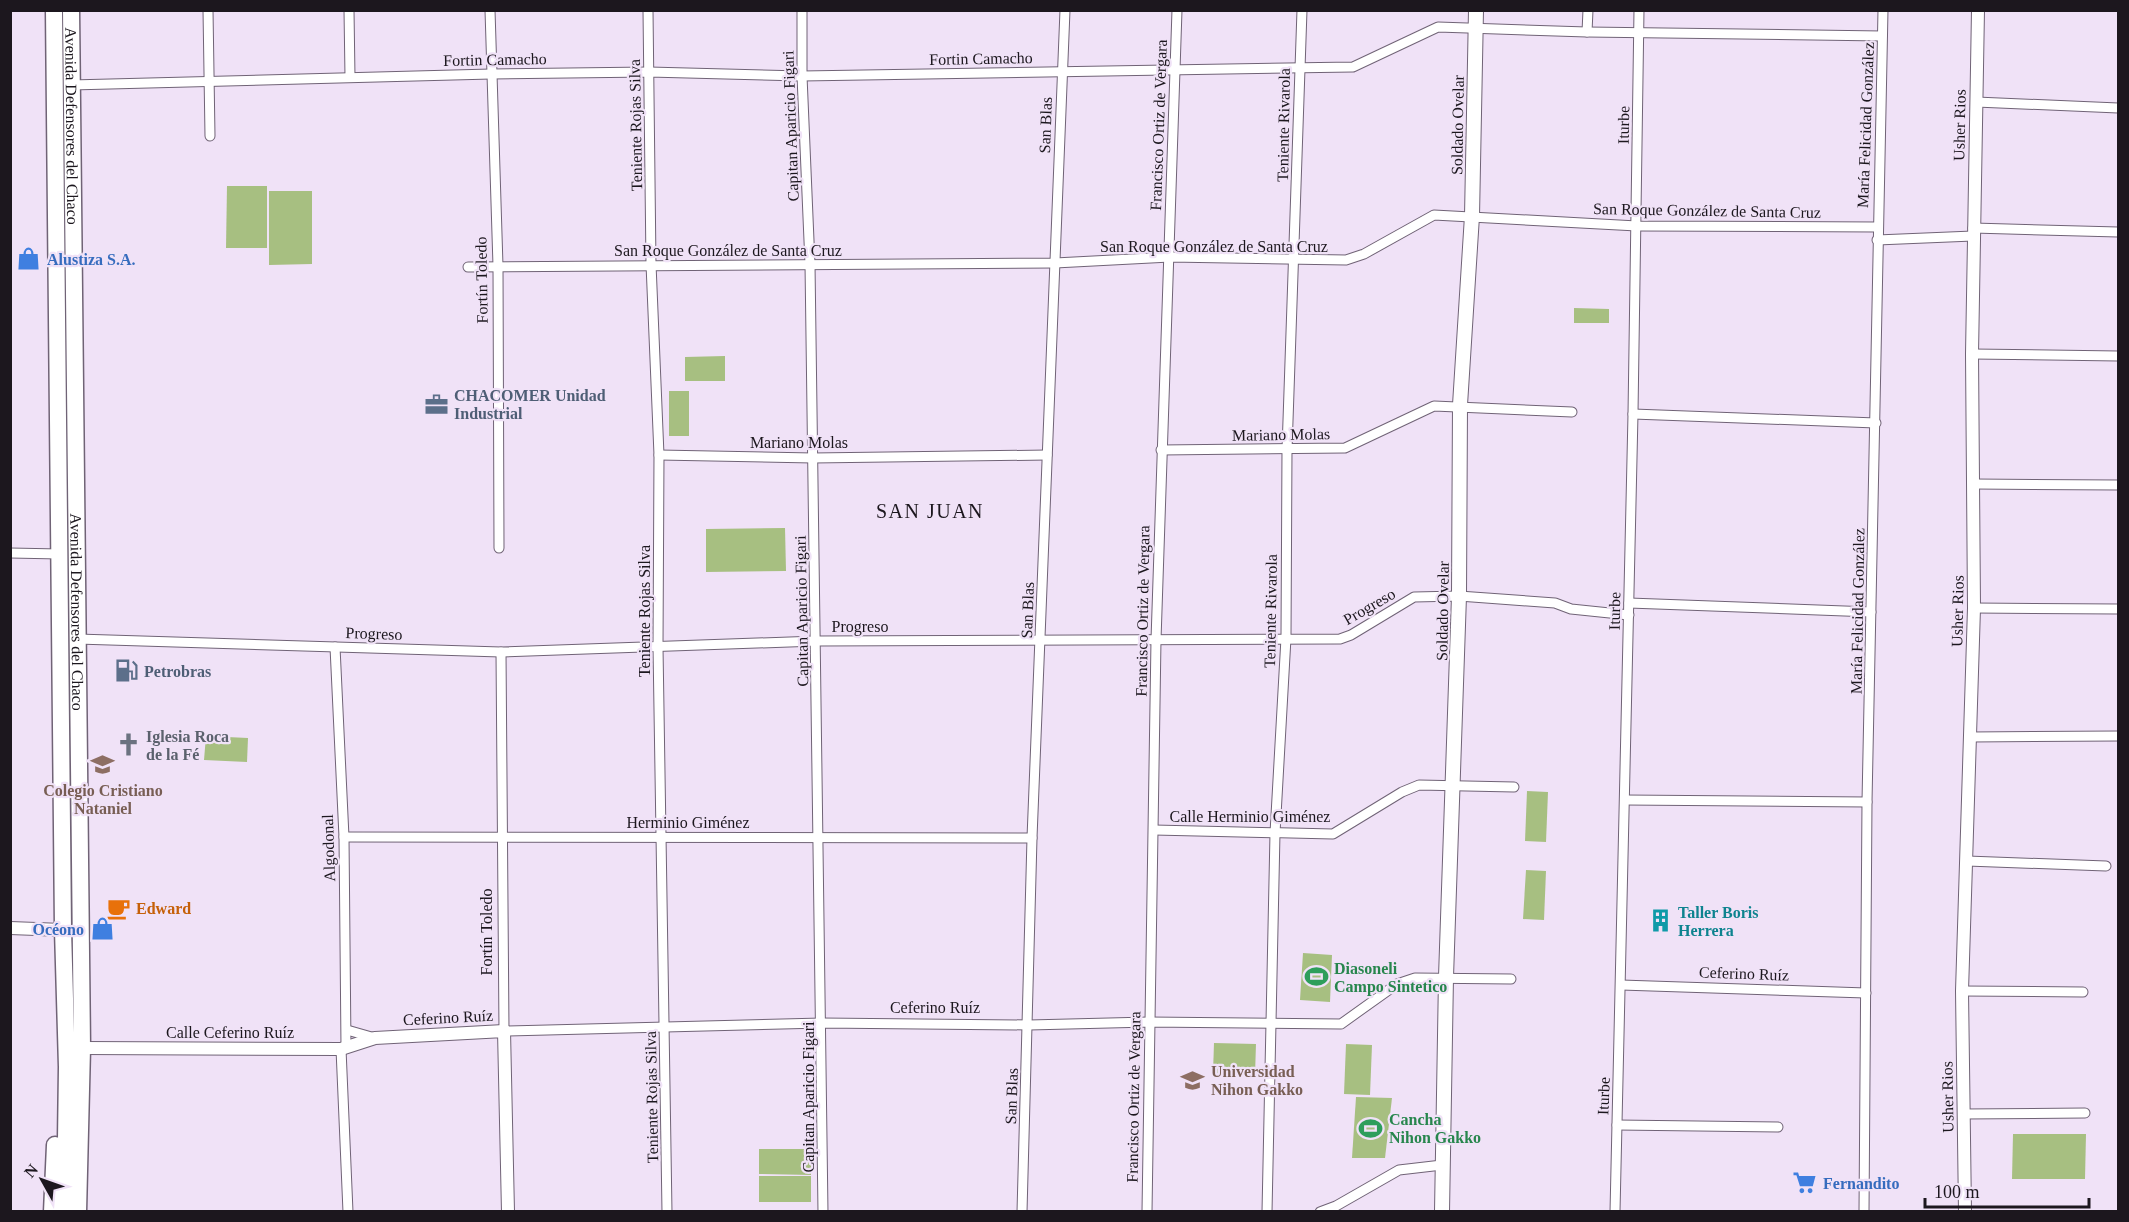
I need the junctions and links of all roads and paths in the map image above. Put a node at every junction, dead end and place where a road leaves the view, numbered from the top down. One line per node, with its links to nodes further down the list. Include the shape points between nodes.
1 (54, 10): 60 (highway, Avenida Defensores del Chaco)
2 (71, 10): 28 (highway, Avenida Defensores del Chaco)
3 (208, 10): 27 (street)
4 (349, 10): 26 (street)
5 (490, 10): 24 (street, Fortín Toledo)
6 (648, 10): 22 (street, Teniente Rojas Silva)
7 (802, 10): 25 (street, Capitan Aparicio Figari)
8 (1065, 10): 23 (street, San Blas)
9 (1176, 10): 21 (street, Francisco Ortiz de Vergara)
10 (1302, 10): 20 (street, Teniente Rivarola)
11 (1476, 10): 16 (main road, Soldado Ovelar)
12 (1588, 10): 17 (street)
13 (1639, 10): 18 (street, Iturbe)
14 (1883, 10): 19 (street, María Felicidad González)
15 (1978, 10): 29 (street, Usher Rios)
16 (1476, 27): 17 (street, Fortin Camacho); 20 (street, Fortin Camacho, via 1438,27 1353,67); 32 (main road, Soldado Ovelar)
17 (1587, 32): 18 (street, Fortin Camacho)
18 (1639, 33): 19 (street, Fortin Camacho); 33 (street, Iturbe)
19 (1882, 36): 34 (street, María Felicidad González)
20 (1299, 67): 21 (street, Fortin Camacho); 39 (street, Teniente Rivarola)
21 (1175, 69): 23 (street, Fortin Camacho); 38 (street, Francisco Ortiz de Vergara)
22 (649, 72): 24 (street, Fortin Camacho); 25 (street, Fortin Camacho); 41 (street, Teniente Rojas Silva)
23 (1062, 72): 25 (street, Fortin Camacho); 40 (street, San Blas)
24 (490, 74): 26 (street, Fortin Camacho); 43 (street, Fortín Toledo)
25 (802, 76): 42 (street, Capitan Aparicio Figari)
26 (350, 77): 27 (street, Fortin Camacho)
27 (210, 81): 28 (street, Fortin Camacho); 31 (street)
28 (71, 85): 68 (highway, Avenida Defensores del Chaco)
29 (1976, 102): 30 (street); 35 (street, Usher Rios)
30 (2118, 108)
31 (210, 135)
32 (1472, 216): 33 (street, San Roque González de Santa Cruz); 39 (street, San Roque González de Santa Cruz, via 1434,216 1346,260); 47 (main road, Soldado Ovelar)
33 (1637, 226): 34 (street, San Roque González de Santa Cruz); 49 (street, Iturbe)
34 (1877, 227): 37 (street, María Felicidad González)
35 (1973, 232): 36 (street); 37 (street); 45 (street, Usher Rios)
36 (2118, 232)
37 (1877, 240): 50 (street, María Felicidad González)
38 (1170, 257): 39 (street, San Roque González de Santa Cruz); 40 (street, San Roque González de Santa Cruz); 51 (street, Francisco Ortiz de Vergara)
39 (1295, 261): 52 (street, Teniente Rivarola)
40 (1055, 263): 42 (street, San Roque González de Santa Cruz); 54 (street, San Blas)
41 (651, 264): 42 (street, San Roque González de Santa Cruz); 43 (street, San Roque González de Santa Cruz); 53 (street, Teniente Rojas Silva)
42 (810, 264): 55 (street, Capitan Aparicio Figari)
43 (498, 266): 44 (street, San Roque González de Santa Cruz); 58 (street, Fortín Toledo)
44 (468, 267)
45 (1972, 354): 46 (street); 56 (street, Usher Rios)
46 (2118, 356)
47 (1460, 405): 48 (street, Mariano Molas); 52 (street, Mariano Molas, via 1434,406 1346,448); 61 (main road, Soldado Ovelar)
48 (1572, 412)
49 (1633, 414): 50 (street); 62 (street, Iturbe)
50 (1876, 423): 65 (street, María Felicidad González)
51 (1161, 450): 52 (street, Mariano Molas); 69 (street, Francisco Ortiz de Vergara)
52 (1287, 450): 67 (street, Teniente Rivarola)
53 (659, 455): 55 (street, Mariano Molas); 73 (street, Teniente Rojas Silva)
54 (1047, 455): 55 (street, Mariano Molas); 71 (street, San Blas)
55 (813, 458): 70 (street, Capitan Aparicio Figari)
56 (1974, 483): 57 (street); 63 (street, Usher Rios)
57 (2118, 485)
58 (499, 548)
59 (10, 553): 60 (street)
60 (60, 554): 91 (highway, Avenida Defensores del Chaco)
61 (1460, 596): 66 (street, Progreso, via 1555,603 1571,609); 67 (street, Progreso, via 1414,597 1340,639); 77 (main road, Soldado Ovelar)
62 (1629, 603): 65 (street); 66 (street, Iturbe)
63 (1974, 608): 64 (street); 76 (street, Usher Rios)
64 (2118, 609)
65 (1871, 612): 80 (street, María Felicidad González)
66 (1629, 615): 79 (street, Iturbe)
67 (1286, 638): 69 (street, Progreso); 82 (street, Teniente Rivarola)
68 (77, 639): 72 (street, Progreso); 107 (highway, Avenida Defensores del Chaco)
69 (1156, 640): 71 (street, Progreso); 81 (street, Francisco Ortiz de Vergara)
70 (817, 641): 71 (street, Progreso); 73 (street, Progreso); 85 (street, Capitan Aparicio Figari)
71 (1041, 642): 87 (street, San Blas)
72 (335, 647): 74 (street, Progreso); 83 (street, Algodonal)
73 (658, 647): 74 (street, Progreso); 84 (street, Teniente Rojas Silva)
74 (501, 652): 86 (street, Fortín Toledo)
75 (2118, 736): 76 (street)
76 (1970, 737): 88 (street, Usher Rios)
77 (1454, 785): 78 (street, Calle Herminio Giménez); 82 (street, Calle Herminio Giménez, via 1419,785 1333,834); 92 (main road, Soldado Ovelar)
78 (1514, 787)
79 (1625, 800): 80 (street); 94 (street, Iturbe)
80 (1867, 802): 96 (street, María Felicidad González)
81 (1154, 831): 82 (street, Calle Herminio Giménez); 98 (street, Francisco Ortiz de Vergara)
82 (1275, 833): 101 (street, Teniente Rivarola)
83 (344, 837): 86 (street, Herminio Giménez); 103 (street, Algodonal)
84 (663, 837): 85 (street, Herminio Giménez); 86 (street, Herminio Giménez); 102 (street, Teniente Rojas Silva)
85 (819, 837): 87 (street, Herminio Giménez); 99 (street, Capitan Aparicio Figari)
86 (502, 838): 104 (street, Fortín Toledo)
87 (1032, 838): 100 (street, San Blas)
88 (1967, 861): 89 (street); 95 (street, Usher Rios)
89 (2106, 866)
90 (10, 928): 91 (street)
91 (63, 930): 107 (highway, Avenida Defensores del Chaco)
92 (1446, 977): 93 (street, Ceferino Ruíz); 101 (street, Ceferino Ruíz, via 1415,978 1397,984 1341,1024); 112 (main road, Soldado Ovelar)
93 (1511, 979)
94 (1621, 985): 96 (street, Ceferino Ruíz); 110 (street, Iturbe)
95 (1962, 991): 97 (street); 109 (street, Usher Rios)
96 (1866, 993): 127 (street, María Felicidad González)
97 (2083, 993)
98 (1149, 1022): 100 (street, Ceferino Ruíz); 101 (street, Ceferino Ruíz); 122 (street, Francisco Ortiz de Vergara)
99 (822, 1023): 100 (street, Ceferino Ruíz); 102 (street, Ceferino Ruíz); 120 (street, Capitan Aparicio Figari)
100 (1029, 1025): 121 (street, San Blas)
101 (1272, 1025): 123 (street, Teniente Rivarola)
102 (665, 1028): 104 (street, Ceferino Ruíz); 119 (street, Teniente Rojas Silva)
103 (347, 1030): 105 (street, Ceferino Ruíz); 106 (street, Algodonal)
104 (504, 1031): 105 (street, Ceferino Ruíz); 118 (street, Fortín Toledo)
105 (375, 1038): 106 (street, Calle Ceferino Ruíz)
106 (344, 1048): 107 (street, Calle Ceferino Ruíz); 117 (street, Algodonal)
107 (76, 1061): 113 (highway, via 58,1087); 114 (highway, Avenida Defensores del Chaco); 115 (highway, Avenida Defensores del Chaco); 116 (highway, via 88,1084)
108 (2085, 1113): 109 (street)
109 (1964, 1114): 128 (street, Usher Rios)
110 (1617, 1125): 111 (street); 126 (street, Iturbe)
111 (1778, 1127)
112 (1442, 1165): 124 (street, via 1400,1170); 125 (main road, Soldado Ovelar)
113 (52, 1212)
114 (65, 1212)
115 (78, 1212)
116 (88, 1212)
117 (348, 1212)
118 (508, 1212)
119 (667, 1212)
120 (823, 1212)
121 (1022, 1212)
122 (1147, 1212)
123 (1267, 1212)
124 (1320, 1212)
125 (1442, 1212)
126 (1616, 1212)
127 (1864, 1212)
128 (1965, 1212)

